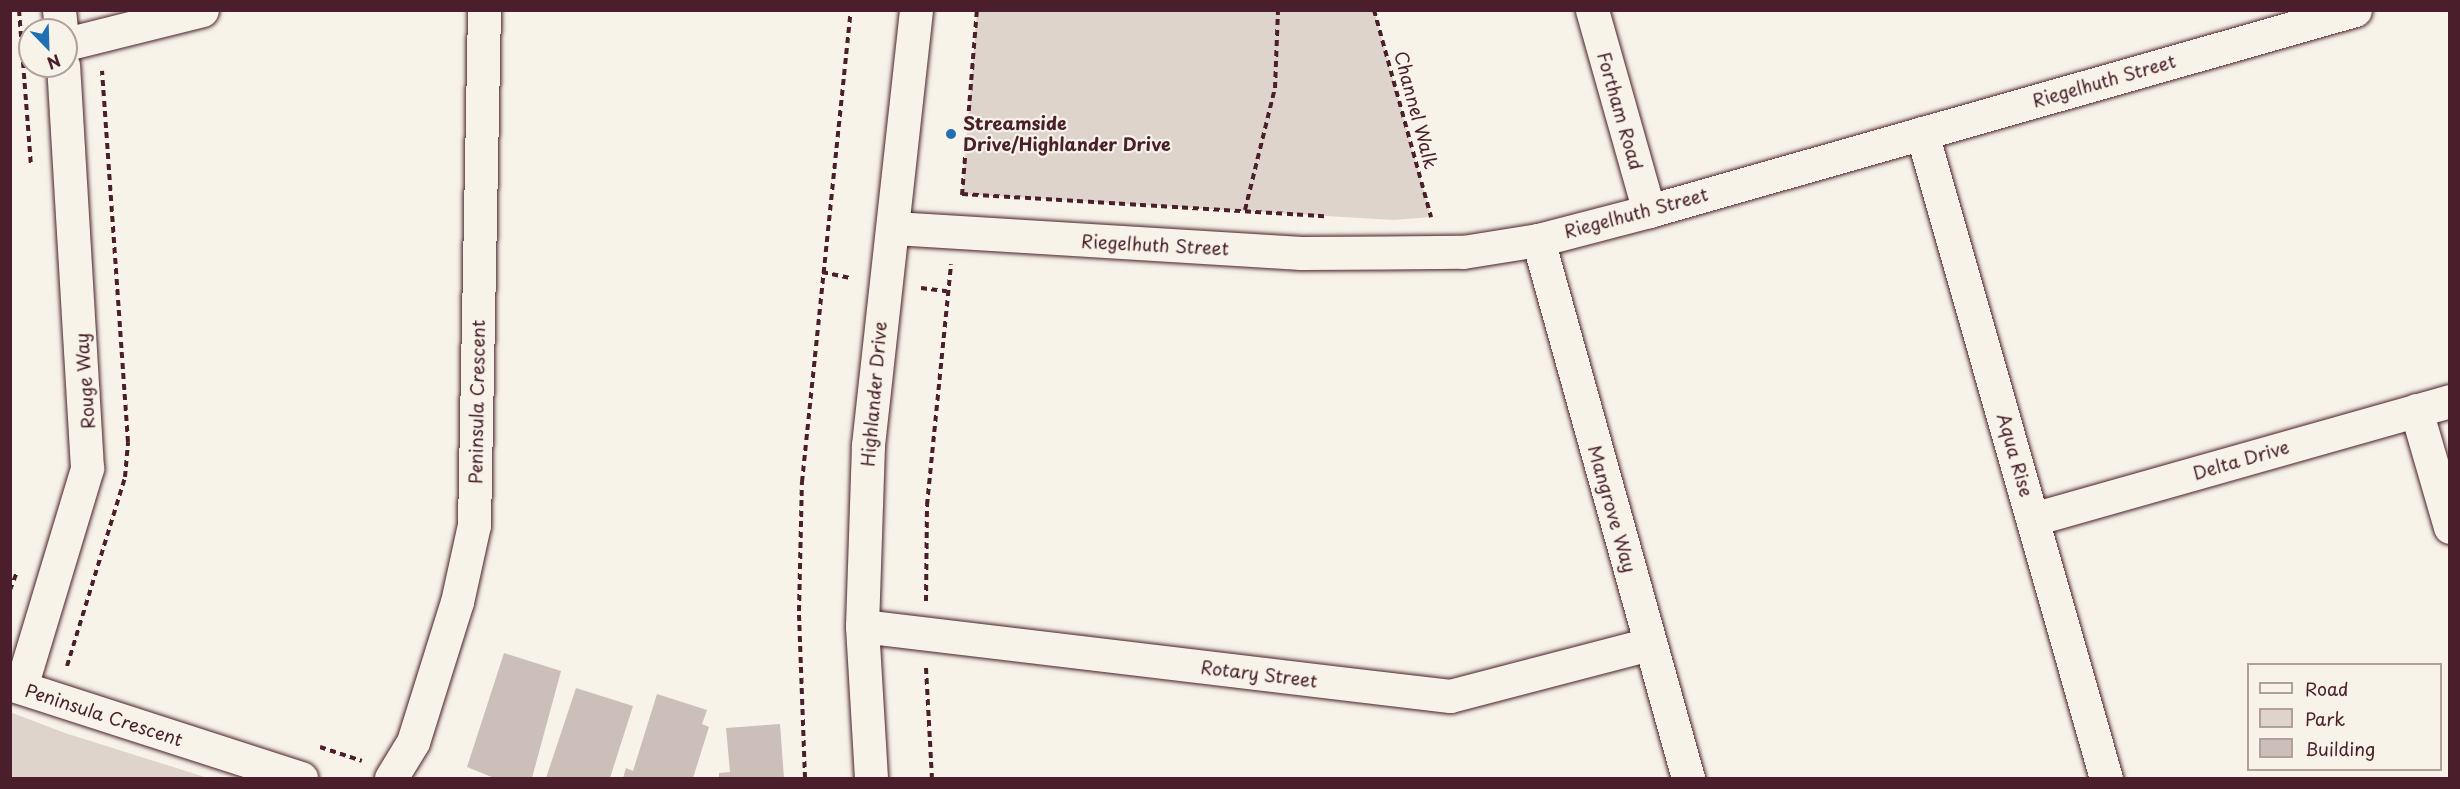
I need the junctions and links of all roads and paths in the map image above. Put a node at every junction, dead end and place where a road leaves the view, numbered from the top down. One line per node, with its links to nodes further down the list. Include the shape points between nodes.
1 (19, 10): 14 (path)
2 (202, 10): 11 (street)
3 (484, 10): 32 (street, Peninsula Crescent, via 474,525 458,602 413,742)
4 (851, 10): 33 (path, via 802,482 799,611)
5 (916, 10): 18 (street, Highlander Drive)
6 (977, 10): 19 (path, via 968,147)
7 (1278, 10): 15 (path, via 1275,88)
8 (1374, 10): 17 (path, Channel Walk)
9 (1592, 10): 16 (street, Fortham Road)
10 (2355, 10): 13 (street, Riegelhuth Street)
11 (78, 41)
12 (64, 78): 30 (street, Rouge Way, via 87,468)
13 (1922, 133): 16 (street, Riegelhuth Street); 23 (street, Aqua Rise)
14 (32, 176)
15 (1245, 210)
16 (1649, 211): 20 (street, Riegelhuth Street)
17 (1431, 217)
18 (894, 228): 19 (street, Riegelhuth Street); 27 (street, Highlander Drive, via 868,445)
19 (955, 233): 20 (street, Riegelhuth Street, via 1394,255); 28 (path, via 927,505)
20 (1538, 240): 29 (street, Mangrove Way)
21 (2450, 401): 22 (street, Delta Drive)
22 (2416, 411): 23 (street, Delta Drive); 24 (street)
23 (2033, 519): 37 (street, Aqua Rise)
24 (2450, 527)
25 (18, 568): 26 (path)
26 (10, 590)
27 (862, 626): 28 (street, Rotary Street); 34 (street, Highlander Drive)
28 (924, 631): 29 (street, Rotary Street, via 1450,696); 35 (path)
29 (1650, 644): 36 (street, Mangrove Way)
30 (16, 686): 31 (street, Peninsula Crescent)
31 (301, 778)
32 (391, 778)
33 (805, 778)
34 (871, 778)
35 (932, 778)
36 (1688, 778)
37 (2106, 778)

